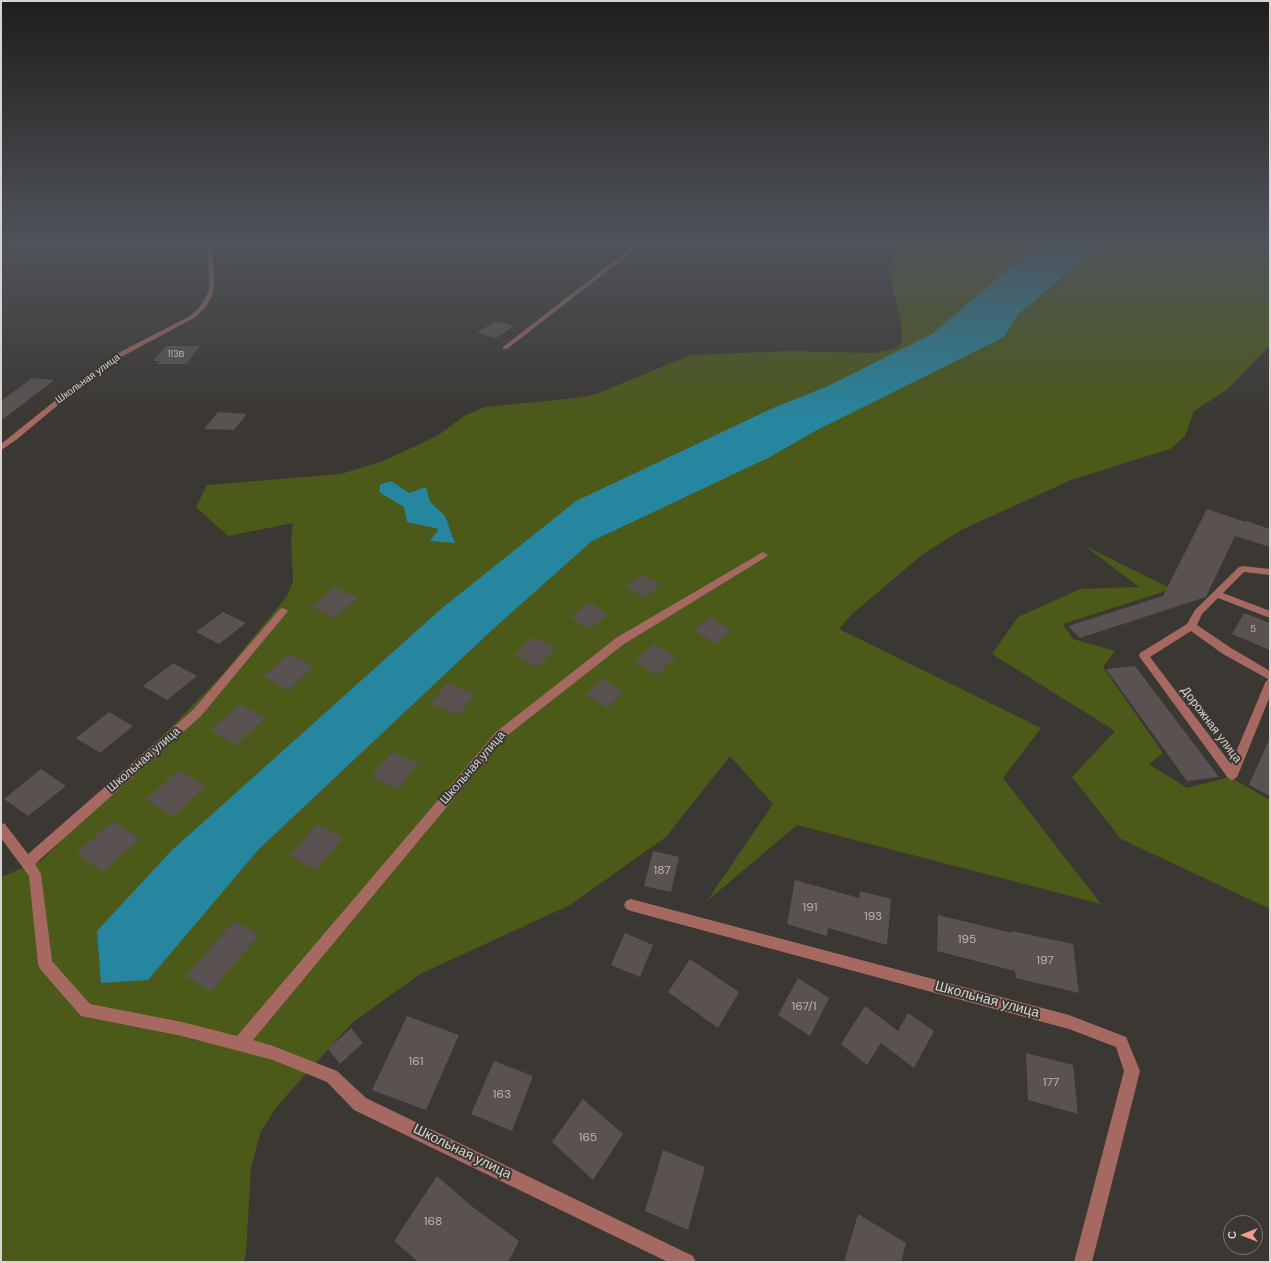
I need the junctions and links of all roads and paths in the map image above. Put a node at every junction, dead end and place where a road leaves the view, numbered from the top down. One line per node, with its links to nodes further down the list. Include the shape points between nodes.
1 (206, 303): 4 (street, Школьная улица, via 192,318 99,368)
2 (563, 303): 3 (street)
3 (505, 348)
4 (1, 448)
5 (763, 555): 16 (street, Школьная улица, via 620,642 500,735)
6 (1270, 572): 7 (street, Дорожная улица, via 1242,569)
7 (1217, 594): 9 (street); 10 (street, Дорожная улица, via 1198,612)
8 (283, 611): 14 (street, Школьная улица, via 197,713)
9 (1270, 615)
10 (1191, 626): 11 (street); 12 (street, Дорожная улица, via 1144,656 1232,775)
11 (1270, 676)
12 (1270, 684)
13 (1, 828): 14 (street, Школьная улица)
14 (27, 863): 16 (street, Школьная улица, via 35,874 45,964 86,1011)
15 (631, 905): 18 (street, Школьная улица, via 1069,1022 1121,1042 1132,1071)
16 (240, 1044): 17 (street, Школьная улица, via 273,1053 332,1076 360,1104)
17 (687, 1262)
18 (1083, 1262)

